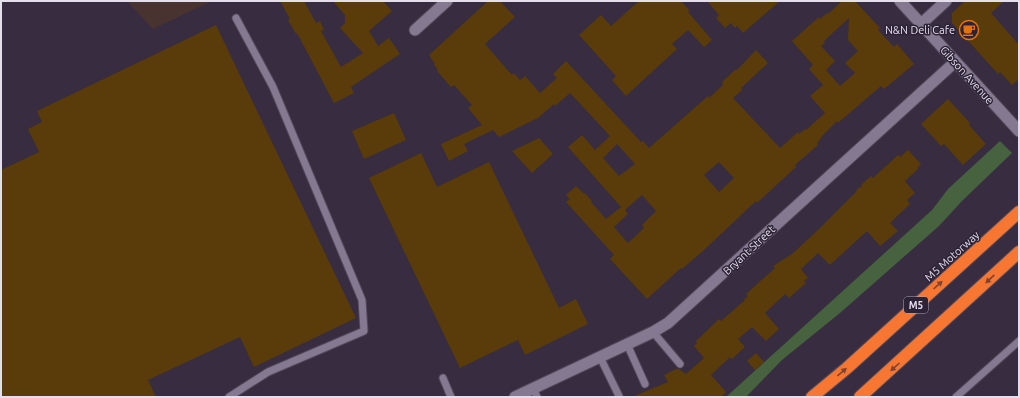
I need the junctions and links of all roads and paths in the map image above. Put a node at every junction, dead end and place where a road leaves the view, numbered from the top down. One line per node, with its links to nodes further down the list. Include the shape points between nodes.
1 (447, 1): 6 (street)
2 (900, 1): 5 (street, Gibson Avenue)
3 (946, 1): 5 (street)
4 (236, 18): 20 (lane, via 273,87 362,300 364,330 268,372)
5 (921, 24): 7 (street, Gibson Avenue)
6 (415, 30)
7 (955, 62): 8 (street, Gibson Avenue); 11 (street, Bryant Street, via 675,317)
8 (1019, 131)
9 (1019, 212): 23 (highway, M5 Motorway / M5, one-way to 9)
10 (1019, 252): 24 (highway, one-way to 24)
11 (653, 332): 13 (street, Bryant Street); 15 (lane)
12 (1019, 341): 25 (lane)
13 (627, 344): 14 (street, Bryant Street); 17 (lane)
14 (600, 356): 18 (street, Bryant Street); 19 (lane)
15 (680, 364)
16 (443, 378): 21 (lane)
17 (645, 384)
18 (535, 393): 22 (street, Bryant Street)
19 (619, 396)
20 (229, 397)
21 (451, 397)
22 (515, 397)
23 (812, 397)
24 (860, 397)
25 (956, 397)

